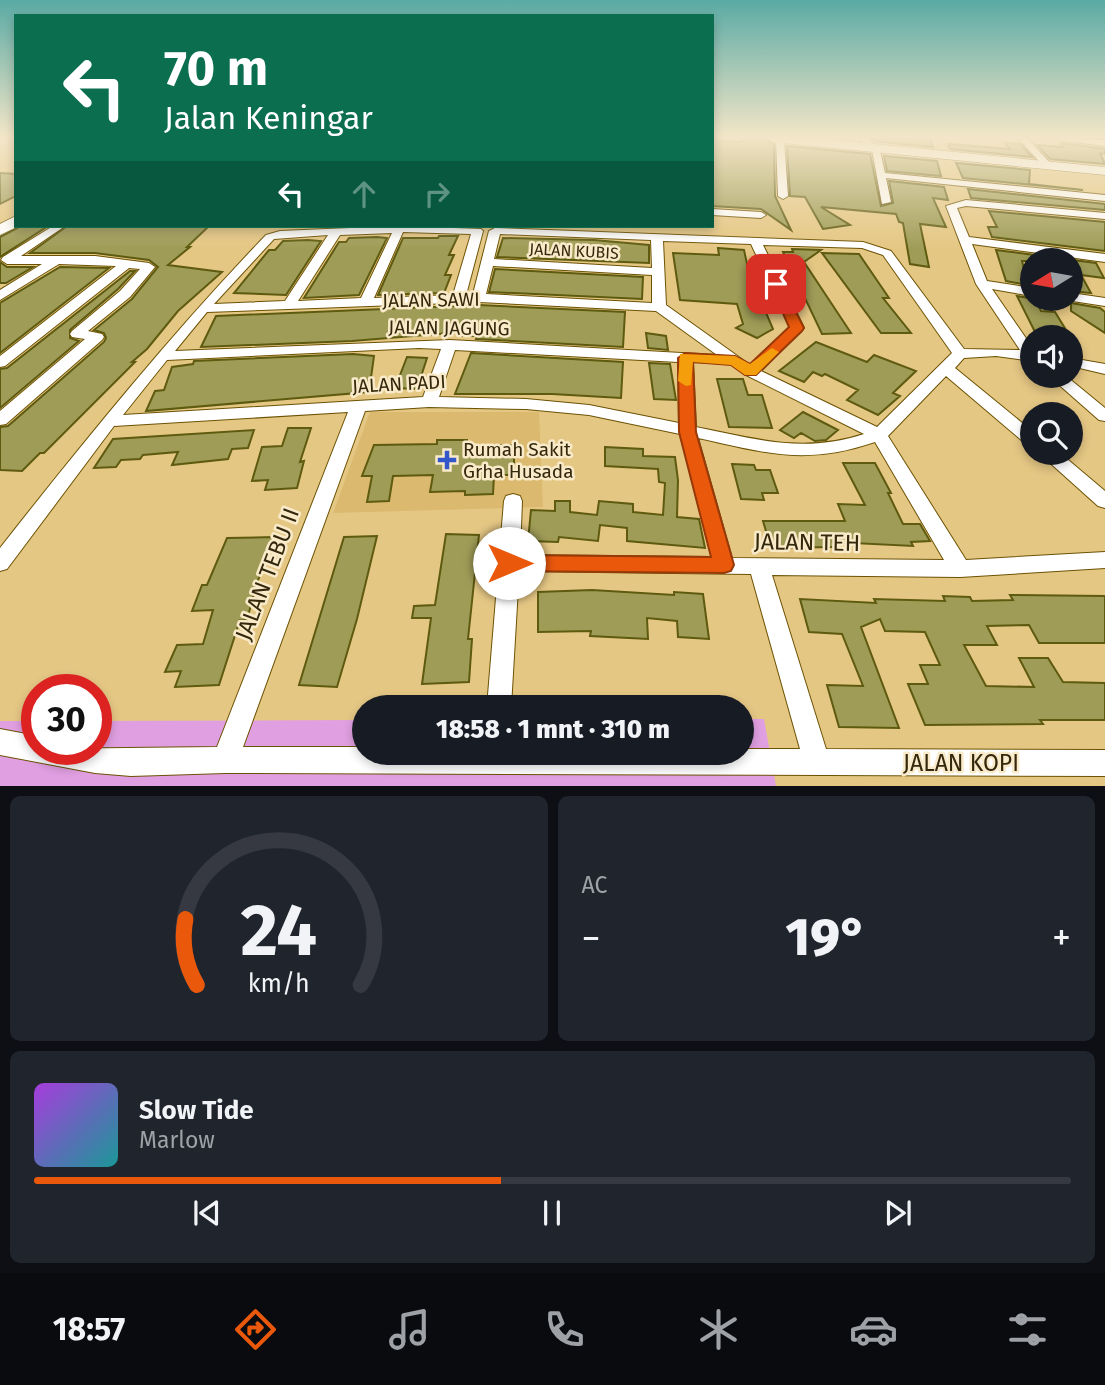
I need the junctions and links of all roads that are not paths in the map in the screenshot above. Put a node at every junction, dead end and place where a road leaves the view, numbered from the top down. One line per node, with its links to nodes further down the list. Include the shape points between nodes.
1 (782, 175): 3 (street)
2 (880, 175): 4 (street); 5 (street)
3 (783, 196)
4 (1105, 198)
5 (886, 202)
6 (714, 212): 7 (street)
7 (761, 215)
8 (1103, 219): 13 (street, via 957,203 951,206)
9 (58, 228): 18 (street)
10 (399, 229): 11 (street); 24 (street, via 477,231); 27 (street)
11 (336, 232): 29 (street); 31 (street, via 280,234 266,240)
12 (657, 239): 14 (street); 17 (street, via 495,232); 20 (street)
13 (965, 240): 15 (street); 21 (street)
14 (756, 242): 34 (street, via 863,245 887,253); 43 (street, via 797,328)
15 (1105, 258)
16 (56, 260): 18 (street); 19 (street); 23 (street)
17 (487, 262): 20 (street, JALAN KUBIS); 25 (street)
18 (3, 263)
19 (125, 265): 39 (street); 48 (street, via 149,268 77,334 97,337)
20 (658, 272): 30 (street)
21 (982, 284): 22 (street); 32 (street)
22 (1020, 290)
23 (0, 296)
24 (459, 298): 25 (street, JALAN SAWI); 27 (street, JALAN SAWI)
25 (479, 298): 30 (street, JALAN SAWI)
26 (1083, 299): 28 (street)
27 (366, 301): 29 (street, JALAN SAWI)
28 (1105, 302)
29 (289, 305): 31 (street, JALAN SAWI)
30 (659, 307): 38 (street)
31 (203, 308): 36 (street)
32 (1020, 339)
33 (450, 344): 36 (street, JALAN JAGUNG); 37 (street, JALAN JAGUNG); 45 (street)
34 (960, 354): 35 (street); 41 (street)
35 (1020, 355)
36 (163, 356): 49 (street)
37 (685, 358): 38 (street, JALAN JAGUNG); 51 (street)
38 (735, 360): 43 (street)
39 (0, 363)
40 (1083, 364): 42 (street)
41 (946, 368): 50 (street); 52 (street)
42 (1105, 369)
43 (751, 372): 52 (street)
44 (1071, 388): 47 (street)
45 (429, 402): 46 (street, JALAN PADI); 51 (street, JALAN PADI, via 589,410)
46 (358, 407): 49 (street, JALAN PADI); 66 (street, JALAN TEBU II)
47 (1105, 416)
48 (0, 420)
49 (109, 421): 57 (street)
50 (1020, 430)
51 (688, 432): 52 (street, JALAN PADI, via 814,452 840,449); 59 (street)
52 (879, 435): 61 (street)
53 (1062, 465): 55 (street)
54 (513, 501): 58 (street)
55 (1105, 501)
56 (1105, 560): 61 (street, JALAN TEH)
57 (0, 563)
58 (509, 563): 59 (street, JALAN TEH); 62 (street)
59 (724, 565): 60 (street, JALAN TEH)
60 (759, 566): 61 (street, JALAN TEH); 69 (street)
61 (960, 569)
62 (500, 695)
63 (0, 741): 64 (street, JALAN KOPI)
64 (21, 746)
65 (352, 759): 66 (street, JALAN KOPI)
66 (225, 760): 67 (street, JALAN KOPI)
67 (112, 761)
68 (754, 761): 69 (street, JALAN KOPI)
69 (817, 762): 70 (street, JALAN KOPI)
70 (1105, 764)

